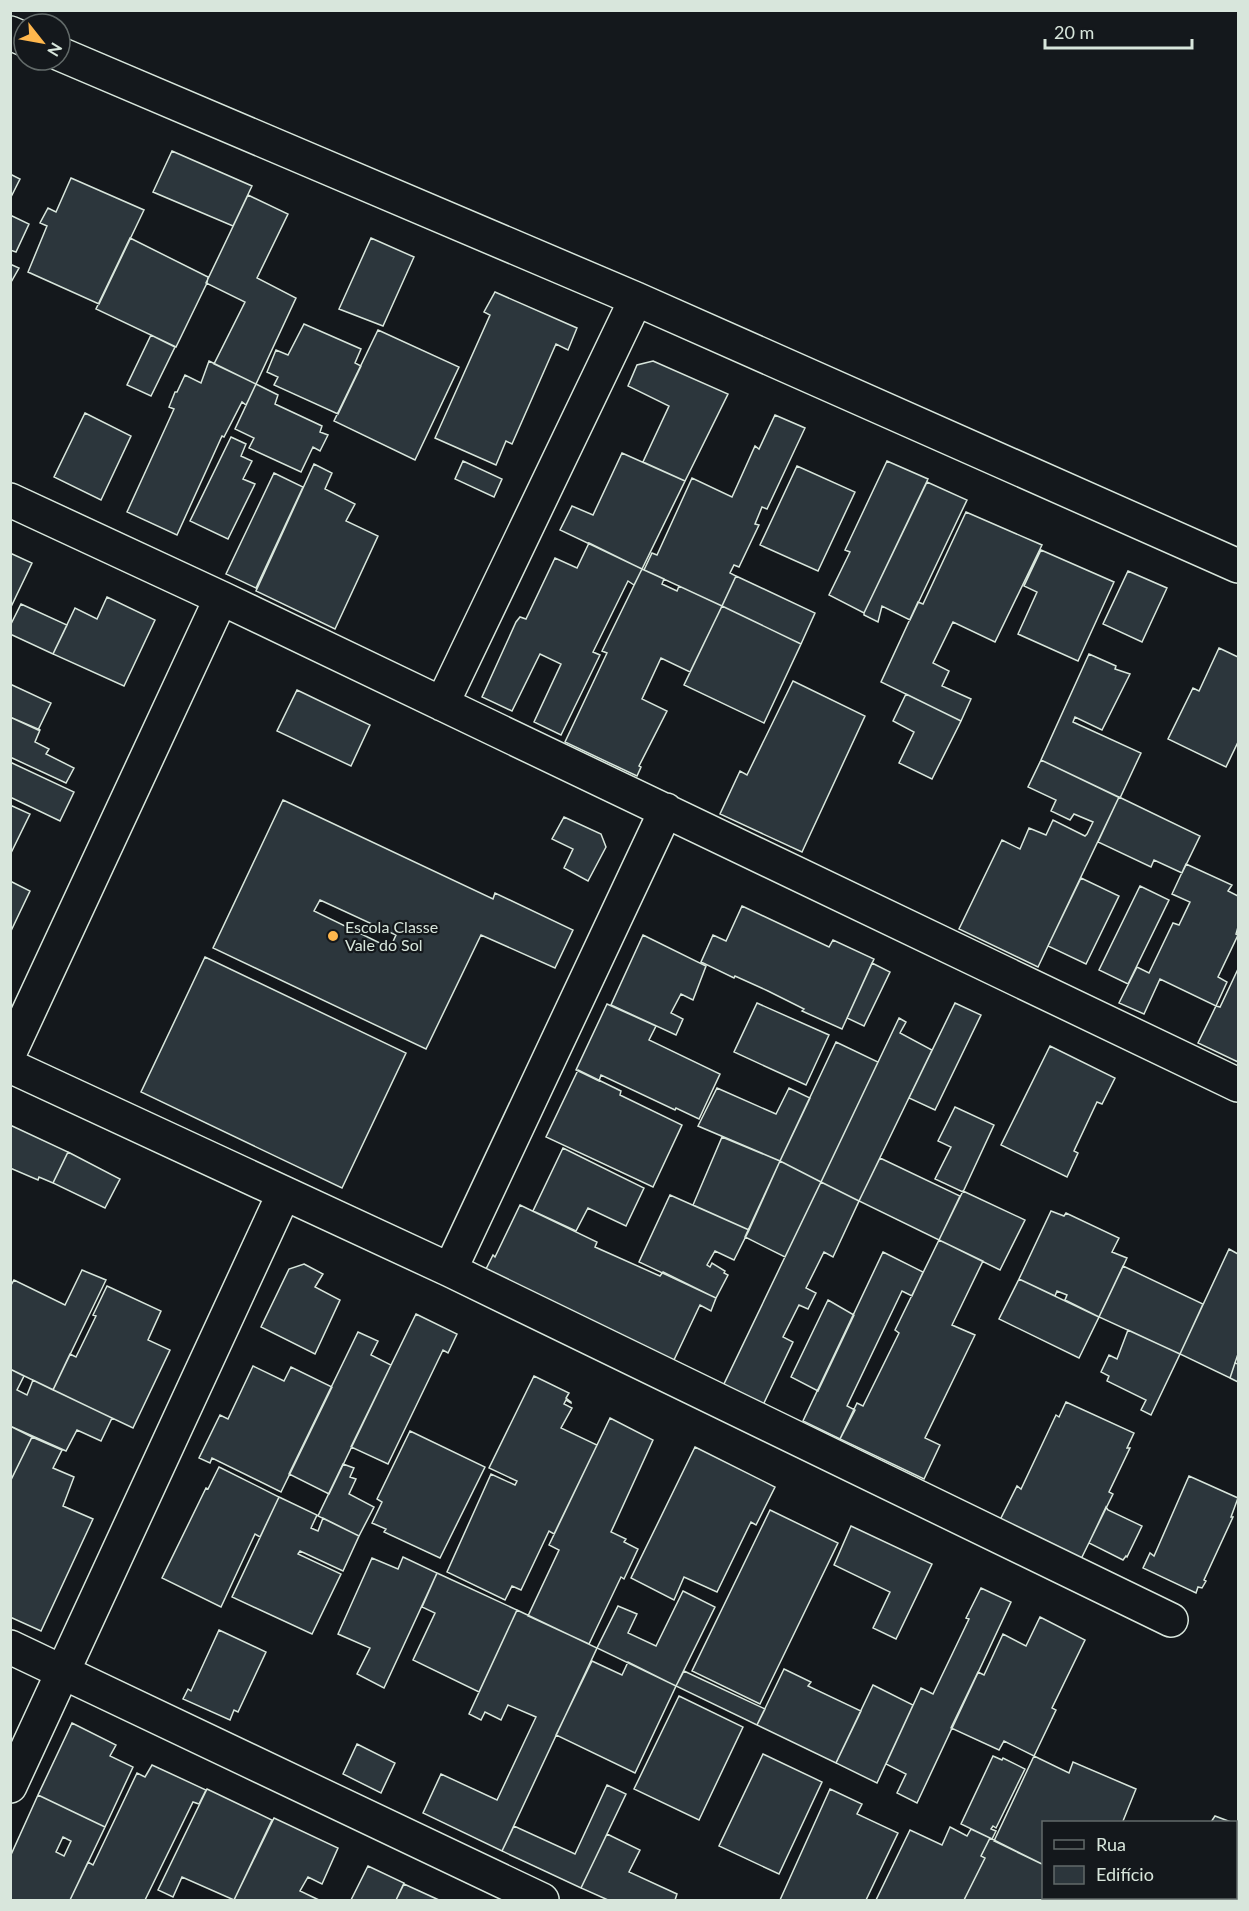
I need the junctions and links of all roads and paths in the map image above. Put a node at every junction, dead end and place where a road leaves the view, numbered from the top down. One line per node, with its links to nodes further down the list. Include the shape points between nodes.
1 (72, 59): 2 (street)
2 (636, 299): 4 (street); 6 (street)
3 (10, 500): 5 (street)
4 (1239, 566)
5 (221, 598): 6 (street); 8 (street)
6 (442, 704): 7 (street)
7 (666, 810): 10 (street); 12 (street)
8 (10, 1052)
9 (10, 1066): 11 (street)
10 (1239, 1085)
11 (284, 1193): 12 (street); 15 (street)
12 (450, 1270): 13 (street)
13 (1171, 1620)
14 (10, 1647): 15 (street)
15 (62, 1672): 16 (street); 17 (street)
16 (10, 1786)
17 (542, 1900)

